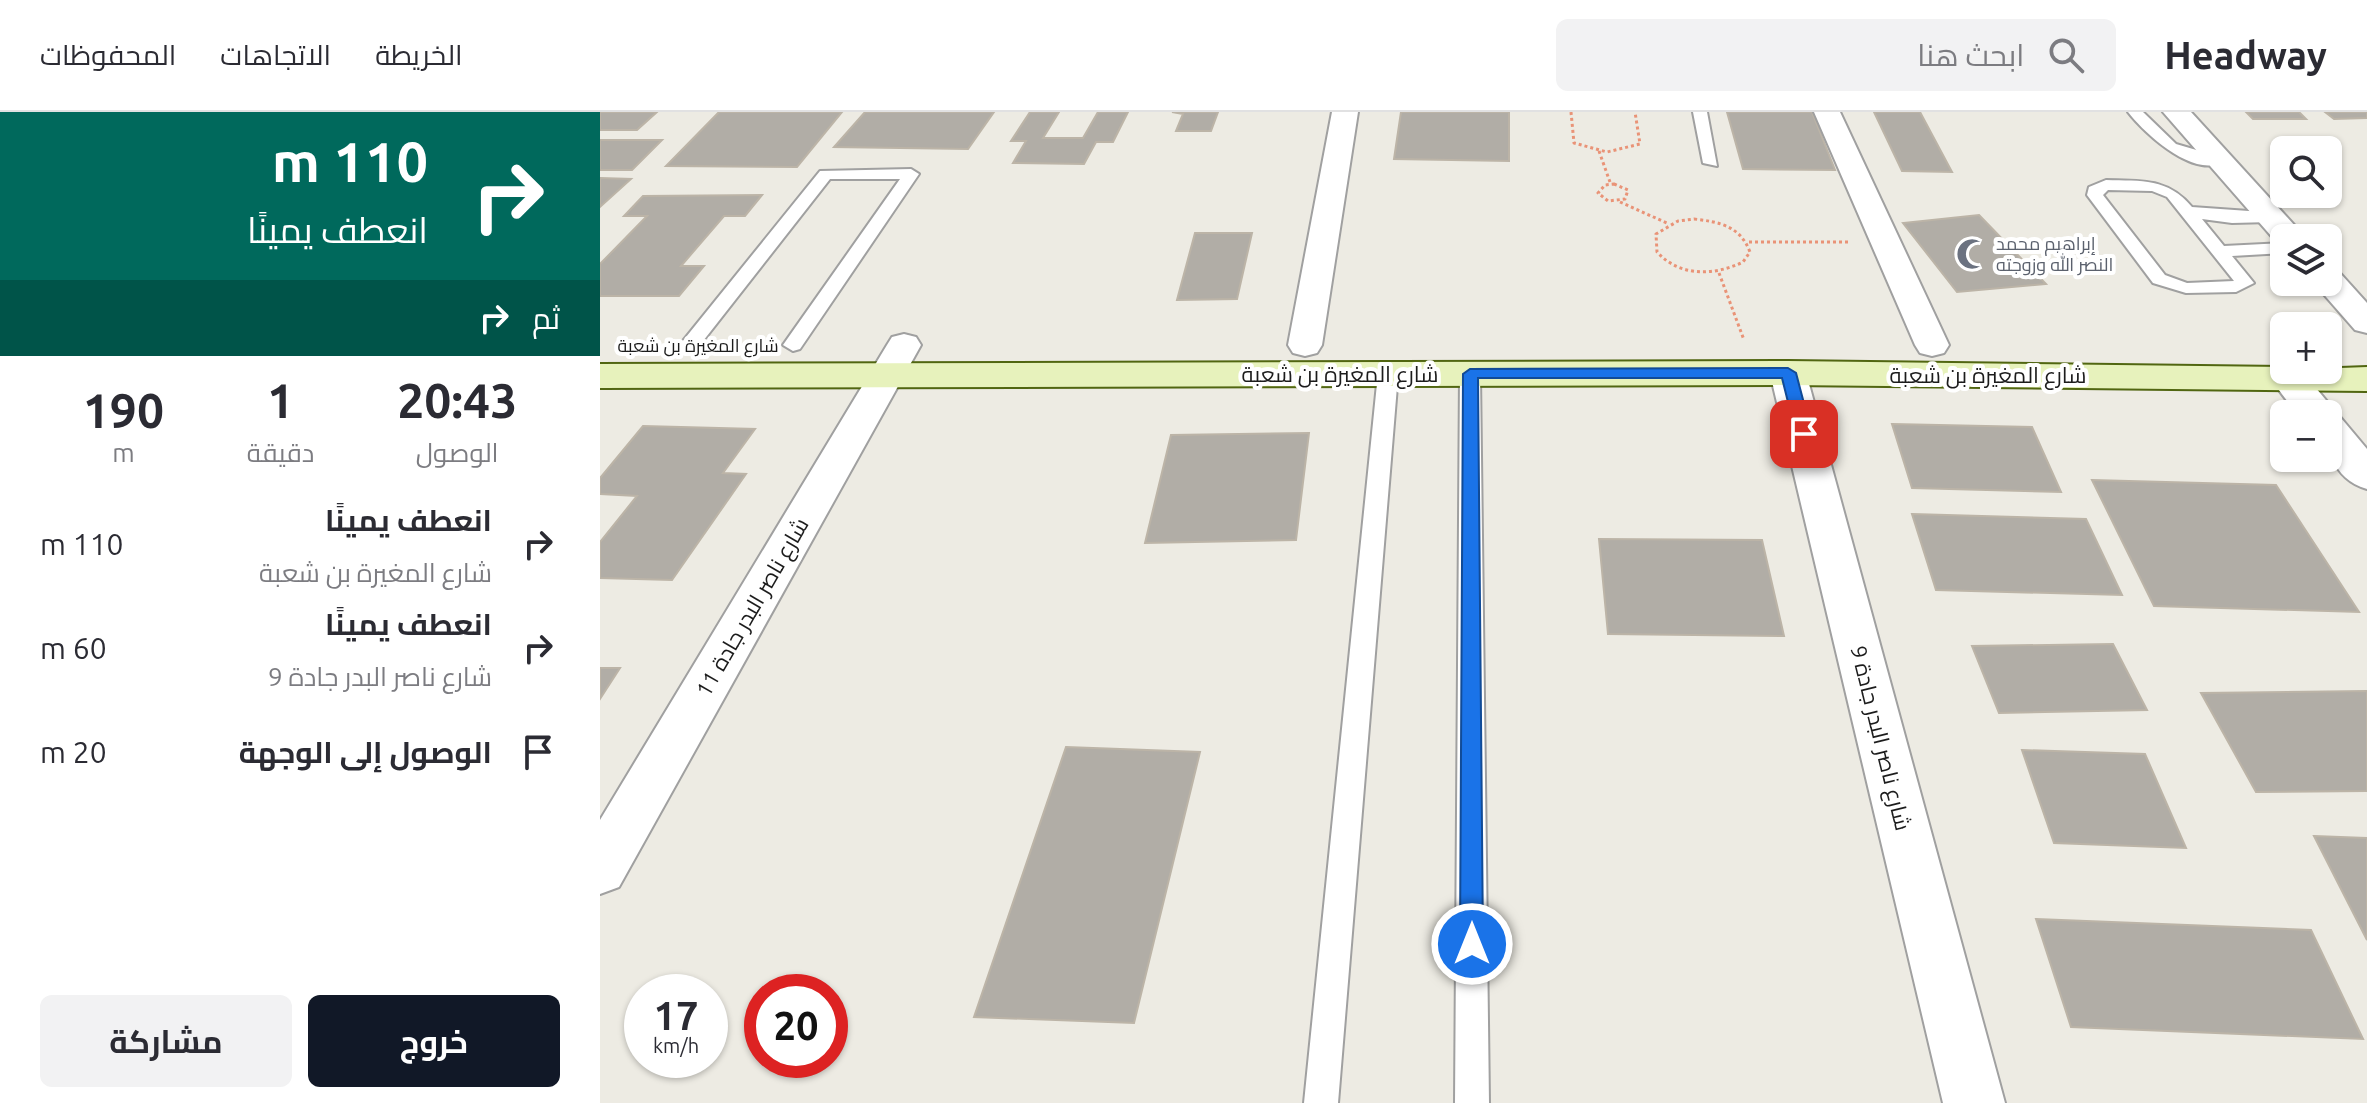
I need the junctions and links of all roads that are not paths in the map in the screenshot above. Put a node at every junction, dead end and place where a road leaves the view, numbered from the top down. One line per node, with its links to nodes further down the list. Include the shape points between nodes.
1 (1345, 112): 16 (street)
2 (1700, 112): 7 (lane)
3 (1827, 112): 17 (street)
4 (2135, 112): 6 (lane, via 2171,149)
5 (2176, 112): 6 (street)
6 (2219, 159): 9 (street)
7 (1711, 163)
8 (2190, 212): 10 (lane); 12 (lane); 12 (lane, via 2173,194 2155,186 2106,185 2095,190 2159,279 2186,288 2245,283)
9 (2277, 224)
10 (2270, 226)
11 (2270, 249): 12 (lane)
12 (2221, 251)
13 (2342, 295): 14 (street)
14 (2367, 323)
15 (793, 345): 18 (main road, شارع المغيرة بن شعبة); 18 (lane, via 911,174 826,174); 22 (main road, شارع المغيرة بن شعبة)
16 (1305, 345): 17 (main road, شارع المغيرة بن شعبة); 22 (main road, شارع المغيرة بن شعبة)
17 (1932, 345): 23 (main road, شارع المغيرة بن شعبة)
18 (689, 346): 19 (main road, شارع المغيرة بن شعبة)
19 (600, 347)
20 (2342, 349): 21 (main road)
21 (2367, 350)
22 (896, 360): 26 (main road, شارع المغيرة بن شعبة); 29 (main road, شارع المغيرة بن شعبة); 33 (street, شارع ناصر البدر جادة 11)
23 (2270, 362)
24 (2270, 363): 25 (main road, شارع المغيرة بن شعبة)
25 (1788, 373): 27 (main road, شارع المغيرة بن شعبة); 36 (street, شارع ناصر البدر جادة 9)
26 (1388, 374): 27 (main road, شارع المغيرة بن شعبة); 34 (lane)
27 (1470, 374): 35 (lane)
28 (2342, 374): 30 (main road, شارع المغيرة بن شعبة)
29 (600, 376)
30 (2367, 379)
31 (2342, 444): 32 (street)
32 (2367, 475)
33 (600, 869)
34 (1321, 1103)
35 (1472, 1103)
36 (1974, 1103)

